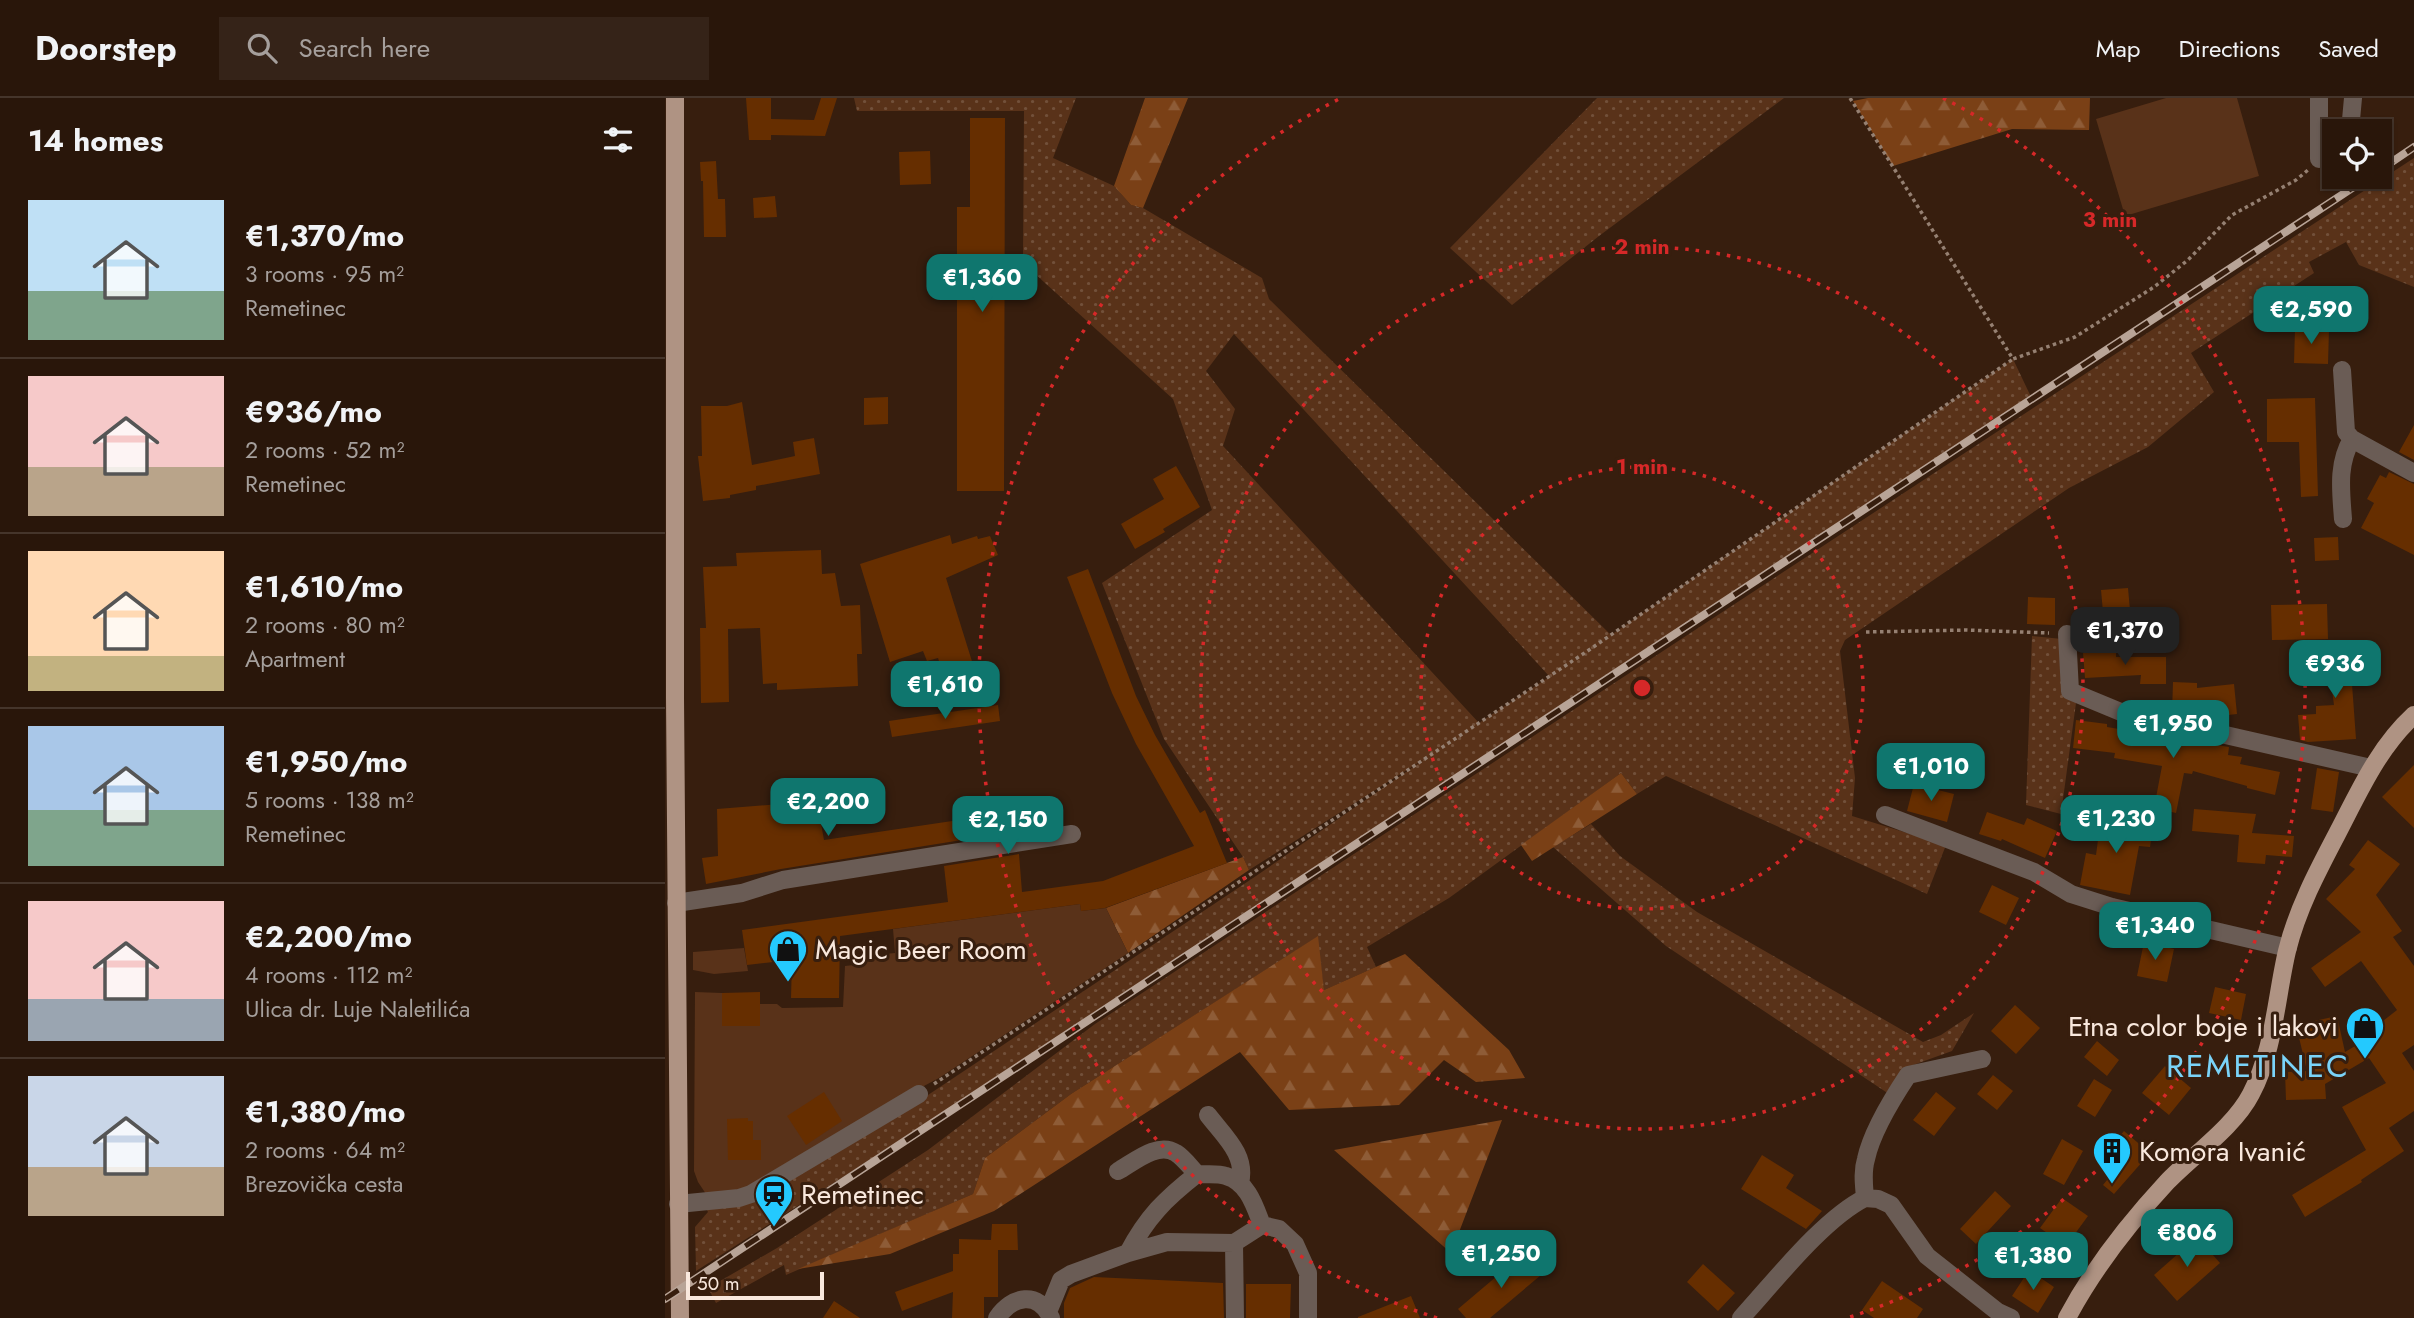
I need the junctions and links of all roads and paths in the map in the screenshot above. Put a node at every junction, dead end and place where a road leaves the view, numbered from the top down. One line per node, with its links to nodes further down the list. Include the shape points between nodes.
1 (675, 98): 8 (main road)
2 (1850, 98): 10 (path)
3 (2319, 98): 7 (street)
4 (2353, 98): 5 (street)
5 (2351, 119)
6 (2322, 156): 7 (street)
7 (2319, 159): 10 (path, via 2296,180 2232,215 2154,287 2075,337)
8 (670, 230): 9 (main road)
9 (670, 301): 15 (main road)
10 (2013, 359): 26 (path, via 1577,658)
11 (2342, 370): 12 (street, via 2346,432)
12 (2352, 439): 13 (street); 14 (street, via 2340,471)
13 (2414, 473)
14 (2343, 519)
15 (670, 548): 19 (main road)
16 (1866, 632): 17 (path)
17 (2067, 634): 20 (street, via 2070,691 2127,716)
18 (2414, 715): 20 (main road)
19 (670, 754): 23 (main road)
20 (2371, 768): 24 (main road, via 2316,874)
21 (1885, 815): 24 (street, via 2034,872 2071,894)
22 (1072, 834): 23 (street, via 783,880 742,893)
23 (672, 895): 28 (main road)
24 (2288, 948): 44 (main road, via 2265,1062 2249,1098 2109,1252)
25 (1982, 1059): 33 (street, via 1909,1075 1890,1102 1866,1157)
26 (919, 1094): 32 (street, via 751,1194 739,1198)
27 (1208, 1115): 31 (street, via 1242,1162)
28 (671, 1135): 32 (main road)
29 (1118, 1171): 30 (street, via 1153,1151 1169,1150)
30 (1197, 1174): 31 (street, via 1226,1175); 36 (street, via 1142,1226)
31 (1240, 1183): 34 (street)
32 (674, 1194): 38 (main road)
33 (1865, 1198): 42 (street, via 1823,1230); 43 (street, via 1891,1205 1927,1255)
34 (1262, 1225): 35 (street); 41 (street, via 1279,1229 1295,1244 1308,1273)
35 (1234, 1243): 36 (street, via 1167,1242); 40 (street)
36 (1128, 1253): 37 (street, via 1061,1280)
37 (1049, 1315): 39 (street, via 1039,1302 1024,1298 1011,1302)
38 (680, 1318)
39 (997, 1318)
40 (1235, 1318)
41 (1308, 1318)
42 (1741, 1318)
43 (2011, 1318)
44 (2067, 1318)

